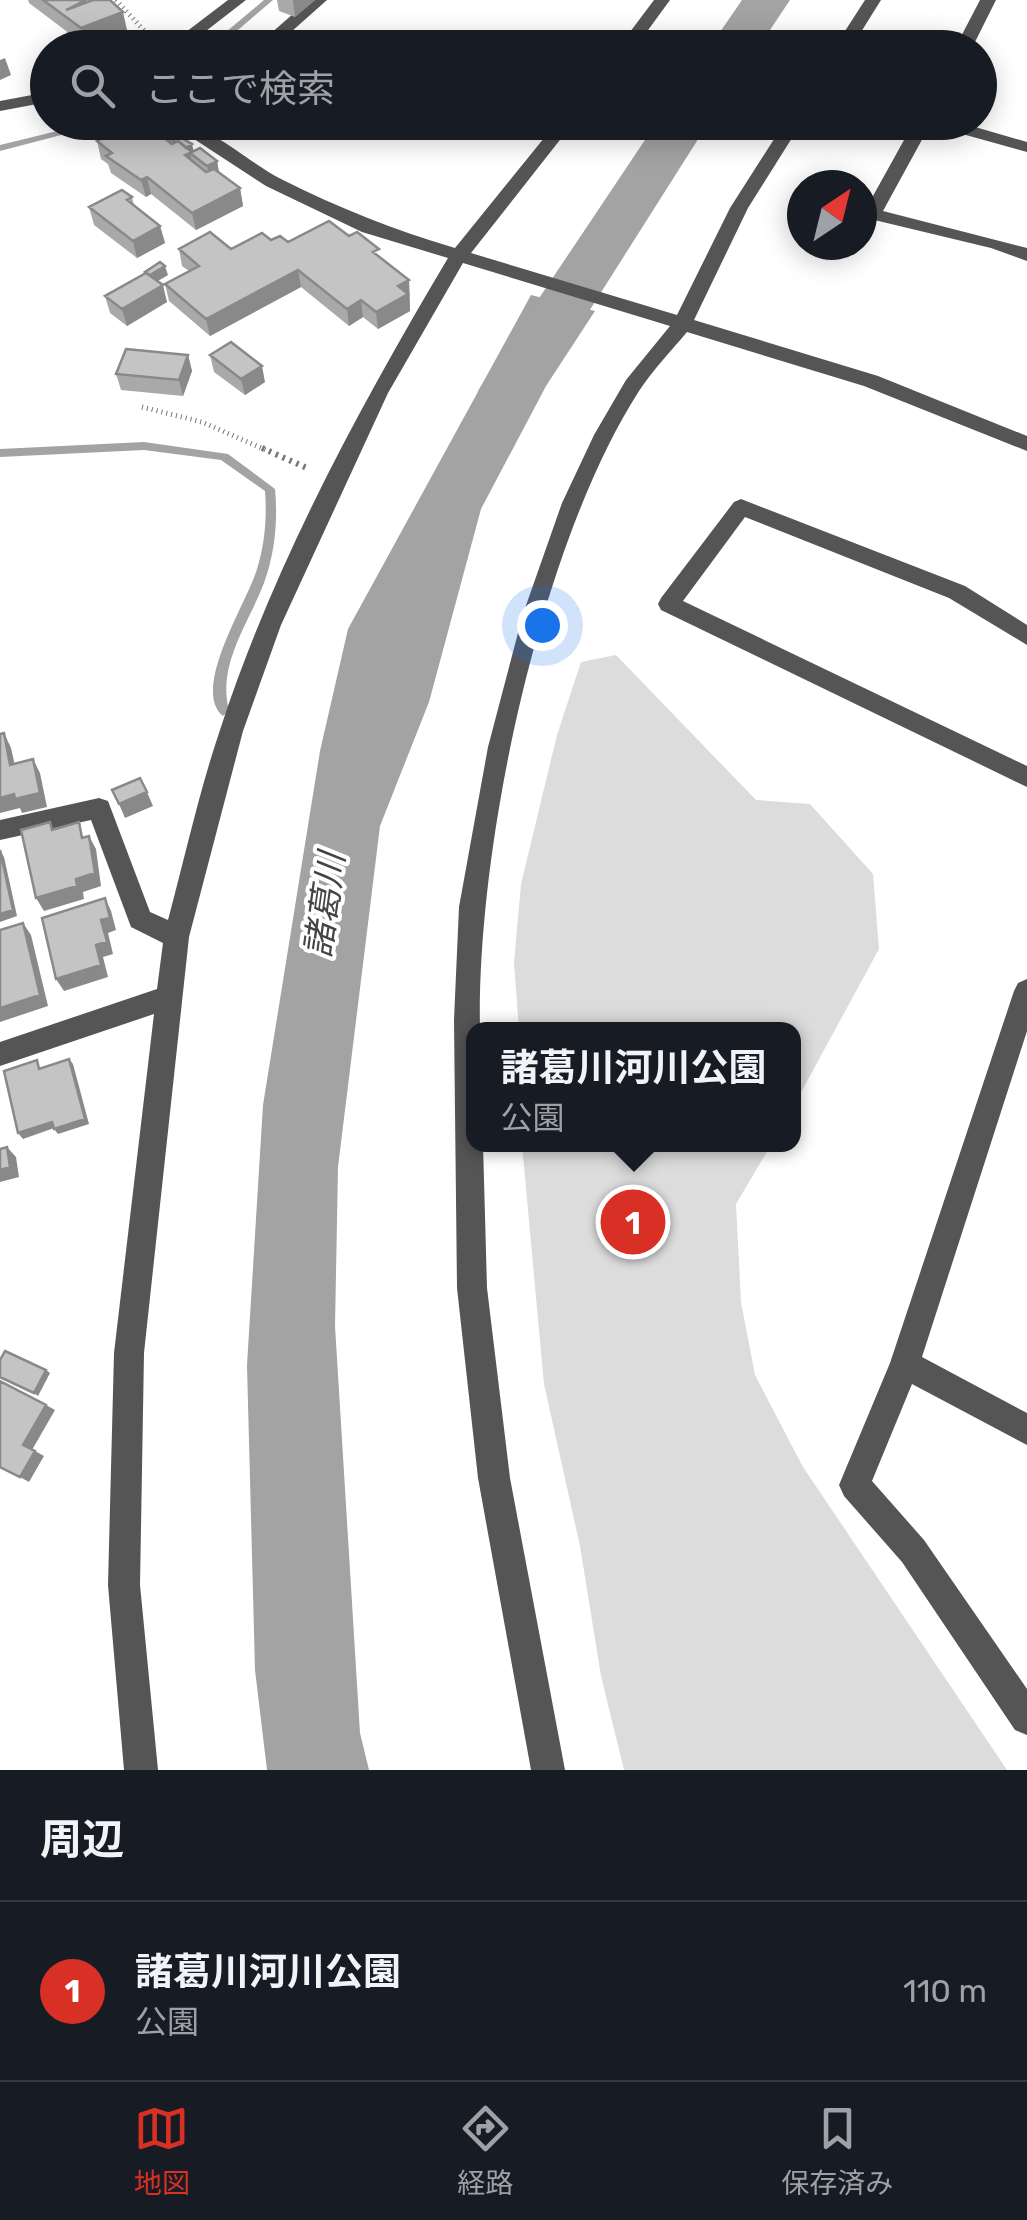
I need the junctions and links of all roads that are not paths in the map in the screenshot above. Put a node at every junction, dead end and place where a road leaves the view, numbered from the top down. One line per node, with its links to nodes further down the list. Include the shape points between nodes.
1 (238, 0): 6 (street)
2 (319, 0): 7 (street)
3 (662, 0): 8 (street)
4 (873, 0): 9 (street)
5 (988, 0): 10 (street)
6 (197, 30)
7 (283, 30)
8 (640, 30)
9 (854, 30)
10 (972, 30)
11 (30, 100): 12 (street)
12 (0, 106)
13 (1027, 123): 18 (street)
14 (205, 140): 19 (street, via 272,182 368,228)
15 (552, 140): 19 (street)
16 (782, 140): 21 (street)
17 (914, 140): 20 (street, via 872,214)
18 (1020, 144)
19 (459, 255): 21 (street); 26 (street, via 378,393 270,625 230,731)
20 (1027, 255)
21 (672, 320): 22 (street, via 870,381); 29 (street, via 604,435 534,614 500,747 472,907)
22 (1027, 444)
23 (1027, 636): 24 (street, via 957,592 741,508 669,604)
24 (1027, 777)
25 (0, 830): 26 (street, via 99,808 140,919)
26 (176, 937): 28 (street)
27 (1027, 992): 32 (street)
28 (168, 997): 30 (street); 35 (street, via 128,1352 124,1585)
29 (468, 1022)
30 (0, 1054)
31 (470, 1152): 36 (street, via 472,1288 494,1478)
32 (905, 1364): 33 (street); 34 (street, via 855,1485 913,1551)
33 (1027, 1430)
34 (1027, 1718)
35 (141, 1770)
36 (548, 1770)

